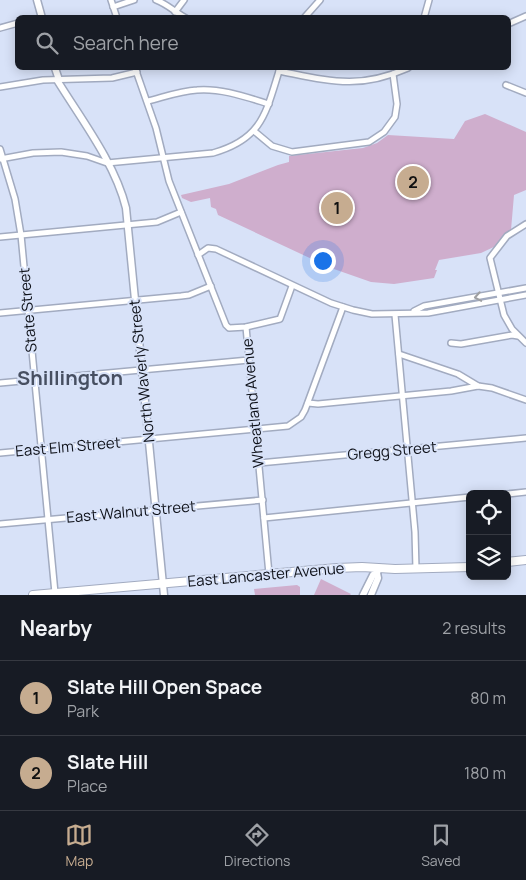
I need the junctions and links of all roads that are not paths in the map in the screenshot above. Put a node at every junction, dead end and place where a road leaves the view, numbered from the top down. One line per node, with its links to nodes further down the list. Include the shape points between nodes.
1 (37, 0): 10 (street)
2 (111, 0): 8 (street)
3 (134, 0): 8 (street)
4 (156, 0): 9 (street)
5 (184, 0): 9 (street)
6 (320, 0): 13 (street)
7 (429, 0): 14 (street)
8 (113, 6): 11 (street)
9 (175, 12): 12 (street)
10 (41, 15)
11 (116, 15)
12 (180, 15)
13 (307, 15)
14 (425, 15)
15 (526, 16): 16 (street)
16 (511, 23)
17 (15, 24): 18 (street)
18 (0, 28)
19 (56, 70): 25 (street, North Waverly Street)
20 (136, 70): 25 (street, via 112,78); 29 (street, Wheatland Avenue)
21 (279, 70): 30 (street)
22 (283, 70): 24 (street, via 348,83)
23 (403, 70): 24 (street)
24 (393, 74): 31 (street, via 397,104 394,117 384,132 369,142 292,152 272,146)
25 (58, 80): 27 (street); 35 (street, North Waverly Street)
26 (506, 85): 28 (street)
27 (0, 87)
28 (526, 93)
29 (148, 101): 30 (street, via 186,91 211,90); 33 (street, Wheatland Avenue)
30 (269, 104): 31 (street)
31 (254, 131): 33 (street, via 227,149)
32 (0, 149): 34 (street, State Street)
33 (162, 158): 35 (street); 36 (street, Wheatland Avenue)
34 (2, 159): 35 (street, via 61,152); 39 (street, State Street, via 15,199)
35 (107, 163): 38 (street, North Waverly Street, via 122,194)
36 (181, 212): 38 (street, via 157,222); 41 (street, Wheatland Avenue)
37 (526, 224): 45 (street, via 508,236 490,258)
38 (128, 225): 39 (street); 47 (street, North Waverly Street)
39 (21, 235): 40 (street); 50 (street, State Street)
40 (0, 237)
41 (198, 255): 42 (street, Wheatland Avenue); 43 (street, via 211,248)
42 (210, 286): 47 (street, via 188,295); 54 (street, Wheatland Avenue, via 229,328)
43 (292, 286): 49 (street); 54 (street, via 280,319)
44 (526, 288): 45 (street)
45 (498, 294): 48 (street); 52 (street, one-way to 52, via 424,306)
46 (526, 295): 48 (street)
47 (135, 300): 50 (street); 60 (street, North Waverly Street)
48 (499, 300): 52 (street); 55 (street, via 507,322)
49 (343, 307): 53 (street, via 372,314); 66 (street, East Elm Street)
50 (28, 311): 51 (street); 61 (street, State Street)
51 (0, 313)
52 (411, 313): 53 (street)
53 (395, 315): 58 (street)
54 (246, 327): 59 (street, Wheatland Avenue)
55 (518, 336): 56 (street); 57 (street)
56 (451, 343)
57 (526, 343)
58 (399, 354): 63 (street, via 458,374); 64 (street)
59 (250, 360): 60 (street); 67 (street, Wheatland Avenue)
60 (142, 370): 61 (street); 69 (street, North Waverly Street)
61 (34, 380): 62 (street); 70 (street, State Street)
62 (0, 383)
63 (478, 386): 64 (street); 65 (street)
64 (403, 396): 66 (street); 71 (street)
65 (526, 400)
66 (308, 403): 67 (street, East Elm Street, via 301,416 288,426)
67 (256, 430): 69 (street, East Elm Street); 73 (street, Wheatland Avenue)
68 (526, 438): 71 (street, Gregg Street)
69 (150, 440): 70 (street, East Elm Street); 79 (street, North Waverly Street)
70 (42, 450): 72 (street, East Elm Street); 81 (street, State Street)
71 (408, 450): 73 (street, Gregg Street); 78 (street)
72 (0, 453)
73 (259, 463): 77 (street, Wheatland Avenue)
74 (526, 492): 75 (street)
75 (511, 494)
76 (466, 498): 78 (street)
77 (263, 500): 79 (street, East Walnut Street); 80 (street, Wheatland Avenue)
78 (413, 503): 80 (street); 86 (street)
79 (156, 510): 81 (street, East Walnut Street); 89 (street, North Waverly Street)
80 (264, 518): 88 (street, Wheatland Avenue)
81 (49, 520): 82 (street, East Walnut Street); 90 (street, State Street)
82 (0, 524)
83 (526, 560): 84 (main road)
84 (511, 562)
85 (466, 566): 86 (main road, East Lancaster Avenue)
86 (416, 569): 87 (main road, East Lancaster Avenue)
87 (378, 570): 88 (main road, East Lancaster Avenue, via 362,567); 93 (street); 94 (street)
88 (270, 574): 89 (main road, East Lancaster Avenue)
89 (163, 583): 90 (main road, East Lancaster Avenue); 92 (street, North Waverly Street)
90 (55, 593): 91 (main road, East Lancaster Avenue)
91 (34, 595)
92 (164, 595)
93 (364, 595)
94 (371, 595)

